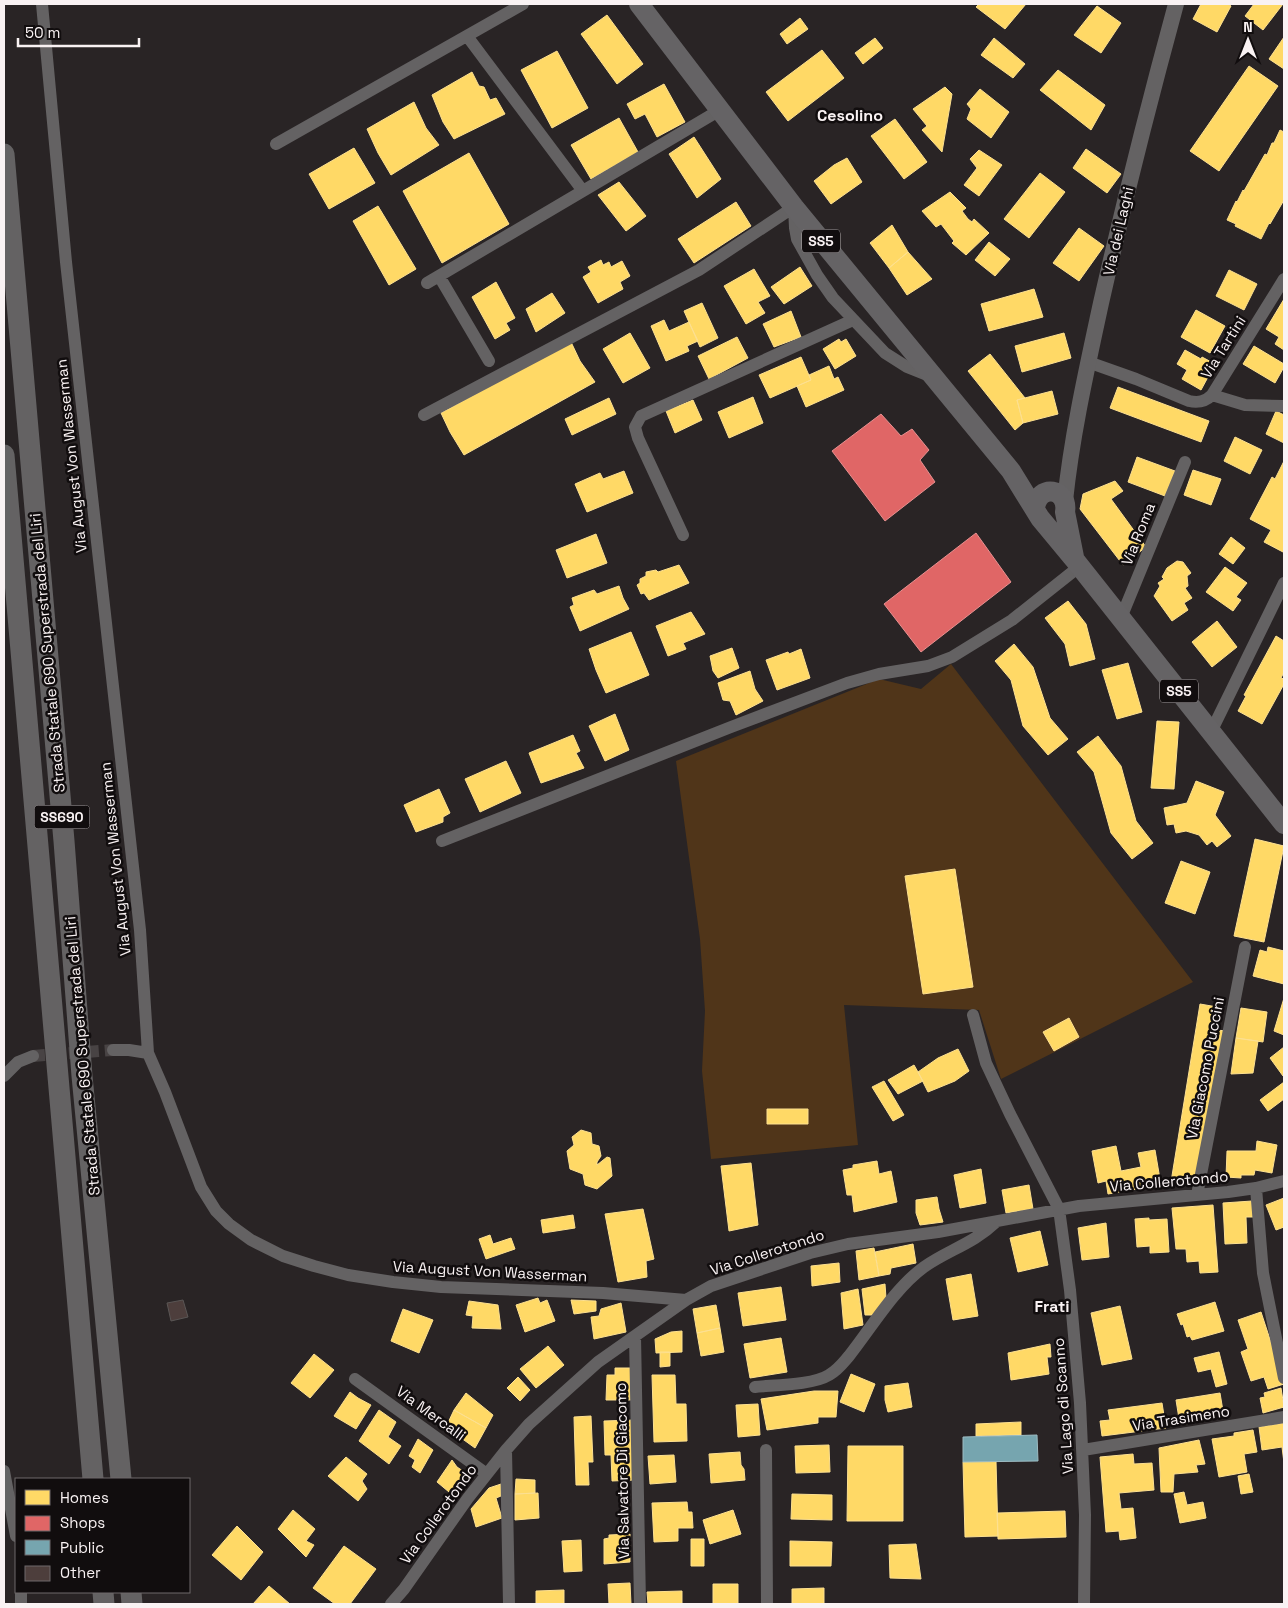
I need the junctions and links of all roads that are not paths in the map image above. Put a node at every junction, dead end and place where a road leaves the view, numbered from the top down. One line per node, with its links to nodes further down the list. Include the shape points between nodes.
1 (42, 4): 36 (street, Via August Von Wasserman, via 66,262 140,930)
2 (524, 4): 5 (street)
3 (639, 4): 6 (main road, SS5)
4 (1176, 4): 16 (street, Via dei Laghi, via 1123,206)
5 (467, 36): 7 (street); 9 (street)
6 (720, 110): 9 (street); 10 (main road, SS5)
7 (276, 144)
8 (4, 154): 57 (highway, Strada Statale 690 Superstrada del Liri / SS690, via 82,1076)
9 (583, 191): 11 (street)
10 (794, 207): 14 (street, via 794,228 802,250 823,284); 17 (main road, SS5); 20 (street, via 699,270)
11 (439, 276): 13 (street); 15 (street)
12 (1284, 279): 18 (street, Via Tartini)
13 (426, 283)
14 (853, 320): 17 (street, via 890,356 912,370); 26 (street, via 641,416 636,427 638,438)
15 (489, 361)
16 (1088, 362): 18 (street, Via Tartini, via 1189,401 1198,403); 24 (street, Via dei Laghi, via 1069,460)
17 (934, 378): 23 (main road, SS5)
18 (1212, 395): 19 (street, via 1245,405)
19 (1284, 406)
20 (424, 415)
21 (4, 455): 56 (highway, Strada Statale 690 Superstrada del Liri / SS690)
22 (1185, 462): 29 (street, Via Roma)
23 (1011, 471): 24 (main road, SS5); 25 (main road, SS5)
24 (1057, 499): 25 (main road, via 1037,499); 25 (main road, via 1058,520 1048,522); 27 (main road, SS5)
25 (1039, 514): 27 (main road, SS5)
26 (683, 535)
27 (1077, 562): 29 (main road, SS5); 32 (street, via 1012,620 952,658 847,683)
28 (1284, 582): 30 (street)
29 (1121, 618): 30 (main road, SS5)
30 (1212, 732): 31 (main road, SS5)
31 (1284, 824)
32 (442, 841)
33 (1245, 947): 41 (street, Via Giacomo Puccini)
34 (973, 1015): 42 (street, Via Lago di Scanno, via 986,1062)
35 (113, 1050): 36 (street)
36 (148, 1053): 44 (street, Via August Von Wasserman, via 205,1195 229,1224 268,1249 325,1269 393,1282)
37 (33, 1056): 38 (street, via 18,1062)
38 (4, 1076)
39 (1284, 1181): 40 (street, Via Collerotondo)
40 (1256, 1188): 41 (street, Via Collerotondo); 46 (street, via 1261,1264 1268,1301)
41 (1197, 1195): 42 (street, Via Collerotondo)
42 (1059, 1210): 43 (street, Via Collerotondo); 53 (street, Via Lago di Scanno, via 1076,1341)
43 (996, 1222): 44 (street, Via Collerotondo, via 825,1249 721,1283); 49 (street, via 978,1238 932,1262 906,1283 835,1371 814,1381)
44 (686, 1300): 45 (street, Via Collerotondo)
45 (636, 1336): 51 (street, Via Collerotondo, via 589,1370 529,1424); 61 (street, Via Salvatore Di Giacomo)
46 (1280, 1336): 47 (street)
47 (1284, 1378)
48 (355, 1379): 55 (street, Via Mercalli)
49 (755, 1387)
50 (1284, 1416): 53 (street, Via Trasimeno)
51 (506, 1450): 55 (street, Via Collerotondo); 60 (street)
52 (766, 1450): 62 (street)
53 (1083, 1450): 63 (street, Via Lago di Scanno)
54 (4, 1470): 58 (street)
55 (487, 1474): 59 (street, Via Collerotondo)
56 (93, 1478)
57 (121, 1478)
58 (15, 1530)
59 (391, 1604)
60 (510, 1604)
61 (640, 1604)
62 (767, 1604)
63 (1084, 1604)

